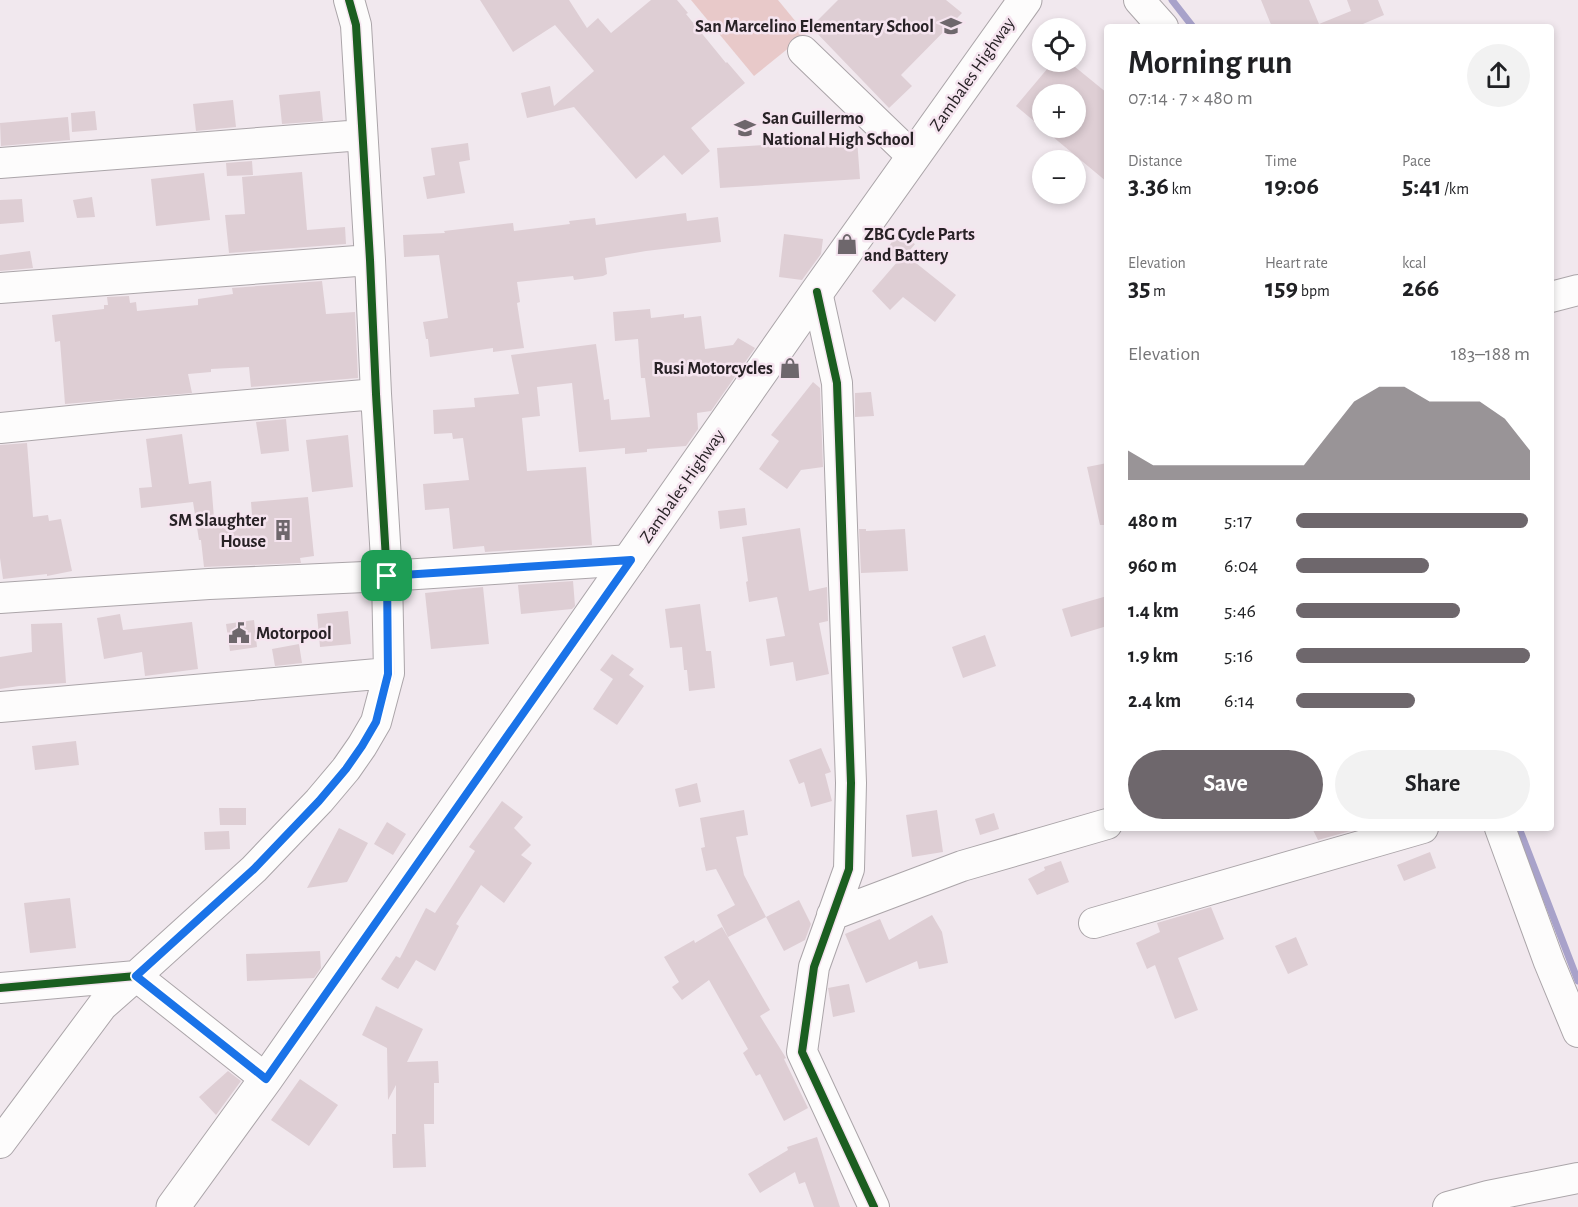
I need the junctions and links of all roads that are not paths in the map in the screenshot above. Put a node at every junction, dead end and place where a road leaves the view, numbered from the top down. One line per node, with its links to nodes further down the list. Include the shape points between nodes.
1 (349, 0): 6 (street, via 356,25)
2 (1025, 0): 7 (main road, Zambales Highway)
3 (1139, 0): 4 (street)
4 (1161, 24)
5 (803, 51): 7 (street)
6 (362, 135): 8 (street); 9 (street)
7 (913, 157): 12 (main road, Zambales Highway)
8 (0, 163)
9 (370, 260): 10 (street); 14 (street)
10 (0, 288)
11 (1578, 290): 13 (street)
12 (818, 292): 16 (main road, Zambales Highway); 24 (street, via 837,383 850,783 849,869)
13 (1554, 296)
14 (376, 394): 15 (street); 17 (street)
15 (0, 428)
16 (631, 560): 17 (street); 29 (main road, Zambales Highway)
17 (387, 576): 18 (street); 19 (street)
18 (0, 598)
19 (388, 674): 20 (street); 26 (street, via 376,722 346,769 254,869)
20 (0, 707)
21 (1104, 825): 24 (street, via 962,866)
22 (1413, 831): 25 (street)
23 (1501, 831): 28 (street)
24 (832, 915): 34 (street, via 814,967 802,1052)
25 (1094, 923)
26 (136, 976): 27 (street); 29 (street); 30 (street, via 102,1006)
27 (0, 988)
28 (1578, 1032)
29 (266, 1079): 33 (main road, Zambales Highway)
30 (11, 1114): 31 (street)
31 (0, 1143)
32 (1578, 1178): 35 (street)
33 (173, 1207)
34 (874, 1207)
35 (1448, 1207)

